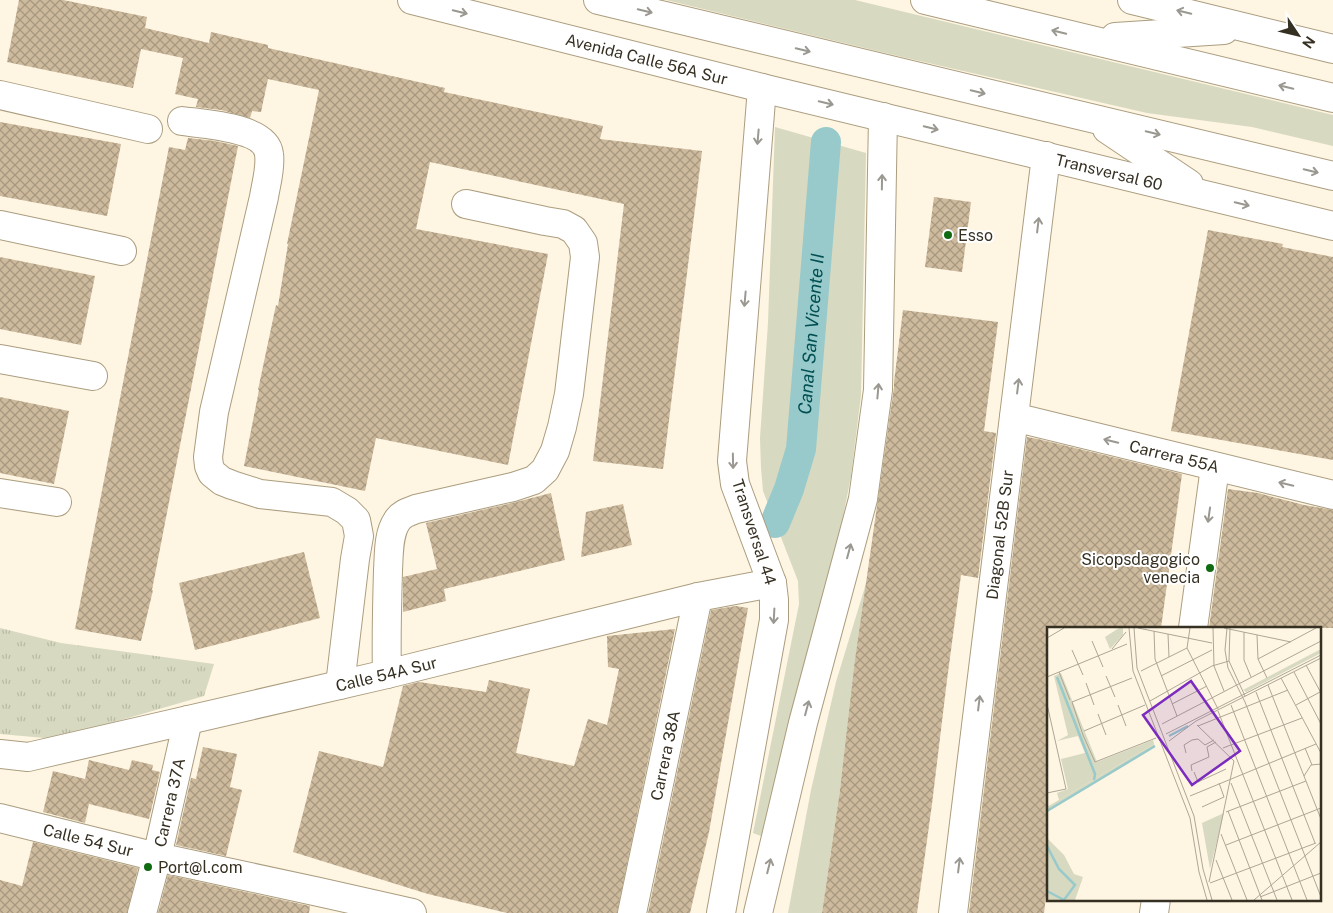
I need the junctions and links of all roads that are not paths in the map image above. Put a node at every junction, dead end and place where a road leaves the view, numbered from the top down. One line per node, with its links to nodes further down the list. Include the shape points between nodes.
1 (412, 0): 8 (main road, Avenida Calle 56A Sur, one-way to 8)
2 (598, 0): 12 (main road, one-way to 12)
3 (925, 0): 6 (main road, one-way to 3)
4 (1132, 0): 5 (main road, one-way to 4)
5 (1251, 29): 6 (main road); 7 (main road)
6 (1087, 39): 10 (main road, one-way to 6)
7 (1333, 49)
8 (762, 88): 11 (main road, Avenida Calle 56A Sur, one-way to 11); 29 (main road, Transversal 44, one-way to 29, via 732,460 735,484)
9 (0, 94): 14 (main road)
10 (1333, 98)
11 (883, 117): 15 (main road, Transversal 60, one-way to 15); 43 (main road, one-way to 11, via 803,723 863,499 878,390)
12 (1094, 119): 16 (main road, one-way to 16); 17 (main road)
13 (182, 121): 33 (main road, via 231,128 254,136 265,144 269,153 264,197 214,412 209,466 212,473 227,483 260,494 332,502 356,520 358,536)
14 (148, 129)
15 (1046, 156): 17 (main road, Transversal 60); 24 (main road, Diagonal 52B Sur, one-way to 15)
16 (1333, 176)
17 (1204, 194): 20 (main road, Transversal 60, one-way to 20)
18 (466, 204): 32 (main road, via 563,224 574,230 583,243 585,257 569,394 555,451 545,470 534,480 513,488 416,508 397,520 392,530 389,560)
19 (0, 225): 21 (main road)
20 (1333, 226)
21 (122, 250)
22 (0, 359): 23 (main road)
23 (93, 376)
24 (1014, 418): 25 (main road, Carrera 55A, one-way to 24); 44 (main road, Diagonal 52B Sur, one-way to 24)
25 (1215, 467): 27 (main road, Carrera 55A, one-way to 25); 31 (main road, one-way to 31)
26 (0, 493): 28 (main road)
27 (1333, 495)
28 (57, 502)
29 (772, 583): 30 (main road, Calle 54A Sur); 42 (main road, Transversal 44, one-way to 42, via 774,620)
30 (698, 597): 32 (main road, Calle 54A Sur); 41 (main road, Carrera 38A)
31 (1193, 627)
32 (387, 674): 33 (main road, Calle 54A Sur)
33 (340, 685): 34 (main road, Calle 54A Sur)
34 (188, 720): 35 (main road, Calle 54A Sur, via 28,757); 37 (main road, Carrera 37A)
35 (0, 754)
36 (0, 818): 37 (main road, Calle 54 Sur)
37 (157, 857): 39 (main road, Carrera 37A); 40 (main road, Calle 54 Sur)
38 (1156, 900): 45 (main road)
39 (142, 913)
40 (412, 913)
41 (632, 913)
42 (721, 913)
43 (758, 913)
44 (953, 913)
45 (1154, 913)

